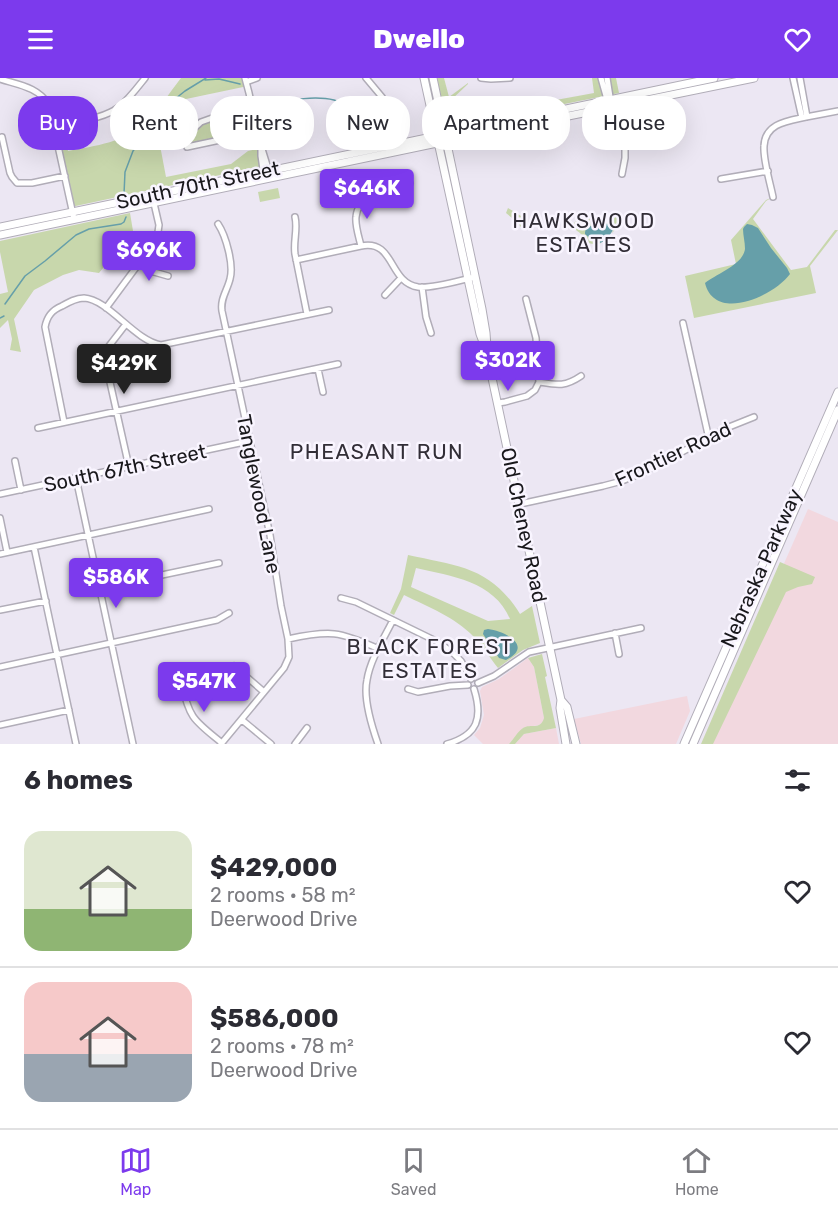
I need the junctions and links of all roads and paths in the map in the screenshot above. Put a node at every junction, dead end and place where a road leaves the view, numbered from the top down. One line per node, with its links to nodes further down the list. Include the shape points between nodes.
1 (145, 78): 26 (street, via 125,102)
2 (257, 78): 15 (street)
3 (366, 78): 18 (street)
4 (424, 78): 19 (main road, Old Cheney Road)
5 (433, 78): 20 (main road, Old Cheney Road)
6 (481, 78): 7 (street)
7 (510, 78)
8 (601, 78): 21 (street)
9 (608, 78): 22 (street)
10 (714, 78): 23 (main road, South 70th Street)
11 (754, 78): 24 (main road, South 70th Street)
12 (793, 78): 27 (street)
13 (800, 78): 27 (street)
14 (0, 79): 16 (street)
15 (245, 80): 17 (street)
16 (42, 96)
17 (249, 96)
18 (381, 96)
19 (428, 96)
20 (437, 96)
21 (607, 96)
22 (609, 96)
23 (635, 96)
24 (645, 96)
25 (838, 111): 27 (street)
26 (98, 117)
27 (804, 117): 36 (street, via 778,124 768,132 764,147)
28 (243, 128): 28 (street, via 220,140 187,147 187,135 204,120 240,116)
29 (2, 137): 39 (street, via 10,172 17,183)
30 (422, 142): 38 (main road, South 70th Street)
31 (59, 150): 39 (street)
32 (262, 150): 38 (street)
33 (440, 150): 54 (main road, Old Cheney Road)
34 (447, 150): 54 (main road, Old Cheney Road)
35 (625, 150): 37 (street)
36 (768, 171): 40 (street); 42 (street)
37 (622, 174)
38 (267, 175): 43 (main road, South 70th Street)
39 (65, 176): 44 (street)
40 (721, 179)
41 (410, 183): 49 (street, via 362,201 356,219)
42 (772, 196)
43 (153, 199): 44 (main road, South 70th Street); 51 (street, via 158,235)
44 (73, 216): 47 (main road, South 70th Street); 48 (main road, South 70th Street)
45 (295, 217): 50 (street)
46 (218, 224): 63 (street, Tanglewood Lane, via 225,238 231,272 221,301)
47 (0, 227)
48 (0, 235)
49 (361, 246): 50 (street); 53 (street, via 380,248)
50 (296, 260): 60 (street)
51 (141, 262): 52 (street); 58 (street)
52 (168, 276)
53 (401, 278): 55 (street); 56 (street)
54 (471, 278): 55 (street); 72 (main road, Old Cheney Road, via 480,334)
55 (422, 287): 64 (street)
56 (385, 295)
57 (526, 299): 68 (street, via 536,338)
58 (106, 308): 62 (street); 76 (street, via 93,300 79,299 56,309 45,322)
59 (329, 310): 60 (street)
60 (307, 314): 63 (street)
61 (683, 323): 78 (street)
62 (126, 324): 63 (street, via 161,345); 74 (street, via 109,346 105,360)
63 (226, 331): 69 (street, Tanglewood Lane)
64 (431, 333)
65 (338, 364): 66 (street)
66 (318, 369): 69 (street); 70 (street)
67 (581, 376): 68 (street, via 564,385)
68 (539, 382): 72 (street, via 527,396)
69 (237, 386): 74 (street); 79 (street, Tanglewood Lane)
70 (323, 392)
71 (838, 392): 129 (main road, Nebraska Parkway)
72 (498, 403): 85 (main road, Old Cheney Road)
73 (838, 410): 130 (main road, Nebraska Parkway)
74 (116, 411): 76 (street); 81 (street)
75 (754, 417): 78 (street, Frontier Road)
76 (64, 422): 77 (street)
77 (38, 428)
78 (709, 439): 85 (street, Frontier Road, via 622,481)
79 (249, 441): 81 (street, South 67th Street); 101 (street, Tanglewood Lane)
80 (15, 461): 83 (street)
81 (129, 467): 82 (street, South 67th Street)
82 (76, 478): 83 (street, South 67th Street); 88 (street)
83 (21, 490): 84 (street, South 67th Street)
84 (0, 494)
85 (520, 504): 103 (main road, Old Cheney Road)
86 (209, 509): 88 (street)
87 (0, 518): 90 (street)
88 (88, 535): 89 (street); 93 (street)
89 (34, 547): 90 (street); 95 (street)
90 (7, 552): 91 (street)
91 (0, 554)
92 (219, 562): 93 (street)
93 (100, 588): 102 (street)
94 (341, 598): 98 (street)
95 (46, 601): 96 (street); 106 (street)
96 (0, 610)
97 (229, 613): 102 (street, via 217,620)
98 (393, 620): 104 (street); 109 (street, via 447,647 461,661)
99 (641, 628): 100 (street)
100 (615, 633): 103 (street); 105 (street)
101 (288, 639): 104 (street, via 332,633); 114 (street, Tanglewood Lane, via 289,657)
102 (111, 643): 106 (street); 121 (street)
103 (550, 647): 110 (street, via 527,653); 115 (main road, Old Cheney Road)
104 (379, 649): 125 (street, via 366,683)
105 (619, 654)
106 (57, 655): 108 (street); 116 (street)
107 (234, 666): 114 (street)
108 (0, 667)
109 (470, 682): 110 (street, via 475,679); 112 (street); 113 (street, via 418,692)
110 (478, 683): 112 (street)
111 (182, 684): 122 (street, via 190,713)
112 (474, 689): 126 (street, via 478,721 462,738)
113 (408, 690)
114 (264, 692): 117 (street)
115 (561, 700): 127 (main road, Old Cheney Road); 128 (main road, Old Cheney Road, via 567,707)
116 (69, 710): 118 (street); 120 (street)
117 (242, 720): 122 (street); 123 (street)
118 (0, 725)
119 (307, 728): 124 (street)
120 (76, 744)
121 (133, 744)
122 (221, 744)
123 (271, 744)
124 (295, 744)
125 (378, 744)
126 (447, 744)
127 (566, 744)
128 (576, 744)
129 (684, 744)
130 (693, 744)

